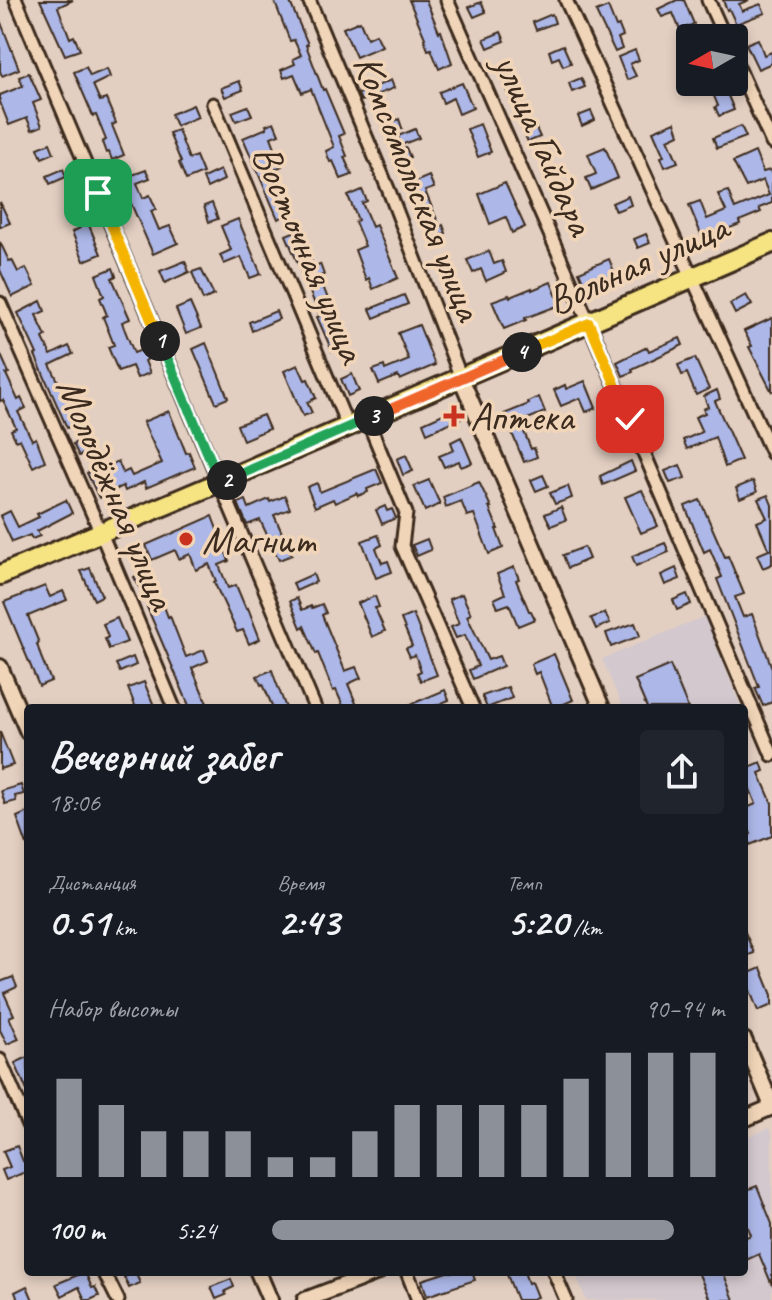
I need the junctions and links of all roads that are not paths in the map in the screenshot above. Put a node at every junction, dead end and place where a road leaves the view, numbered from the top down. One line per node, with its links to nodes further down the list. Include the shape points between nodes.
1 (16, 0): 18 (street)
2 (309, 0): 14 (street, Комсомольская улица)
3 (447, 0): 13 (street, улица Гайдара)
4 (566, 0): 11 (street)
5 (708, 0): 6 (street)
6 (719, 24)
7 (748, 89): 9 (street)
8 (213, 104): 16 (street, Восточная улица)
9 (772, 143)
10 (772, 243): 11 (main road, Вольная улица)
11 (692, 279): 13 (main road, Вольная улица); 17 (street)
12 (0, 303): 19 (street, Молодёжная улица)
13 (589, 323): 14 (main road, Вольная улица); 27 (street, улица Гайдара)
14 (461, 378): 15 (main road, Вольная улица); 25 (street, Комсомольская улица)
15 (367, 419): 16 (main road, Вольная улица); 24 (street, Восточная улица, via 406,513 402,546)
16 (348, 427): 18 (main road, Вольная улица)
17 (772, 453)
18 (220, 482): 19 (main road, Вольная улица); 23 (street)
19 (101, 533): 20 (main road, Вольная улица); 22 (street, Молодёжная улица)
20 (0, 575)
21 (0, 667): 26 (street)
22 (172, 704)
23 (313, 704)
24 (471, 704)
25 (600, 704)
26 (24, 723)
27 (772, 755)
28 (748, 1049): 30 (street)
29 (0, 1060): 31 (street)
30 (772, 1106): 32 (street)
31 (24, 1116)
32 (748, 1117)
33 (106, 1276): 38 (street)
34 (260, 1276): 39 (street)
35 (368, 1276): 40 (street)
36 (409, 1276): 41 (street)
37 (556, 1276): 42 (street)
38 (118, 1300)
39 (270, 1300)
40 (305, 1300)
41 (418, 1300)
42 (566, 1300)

